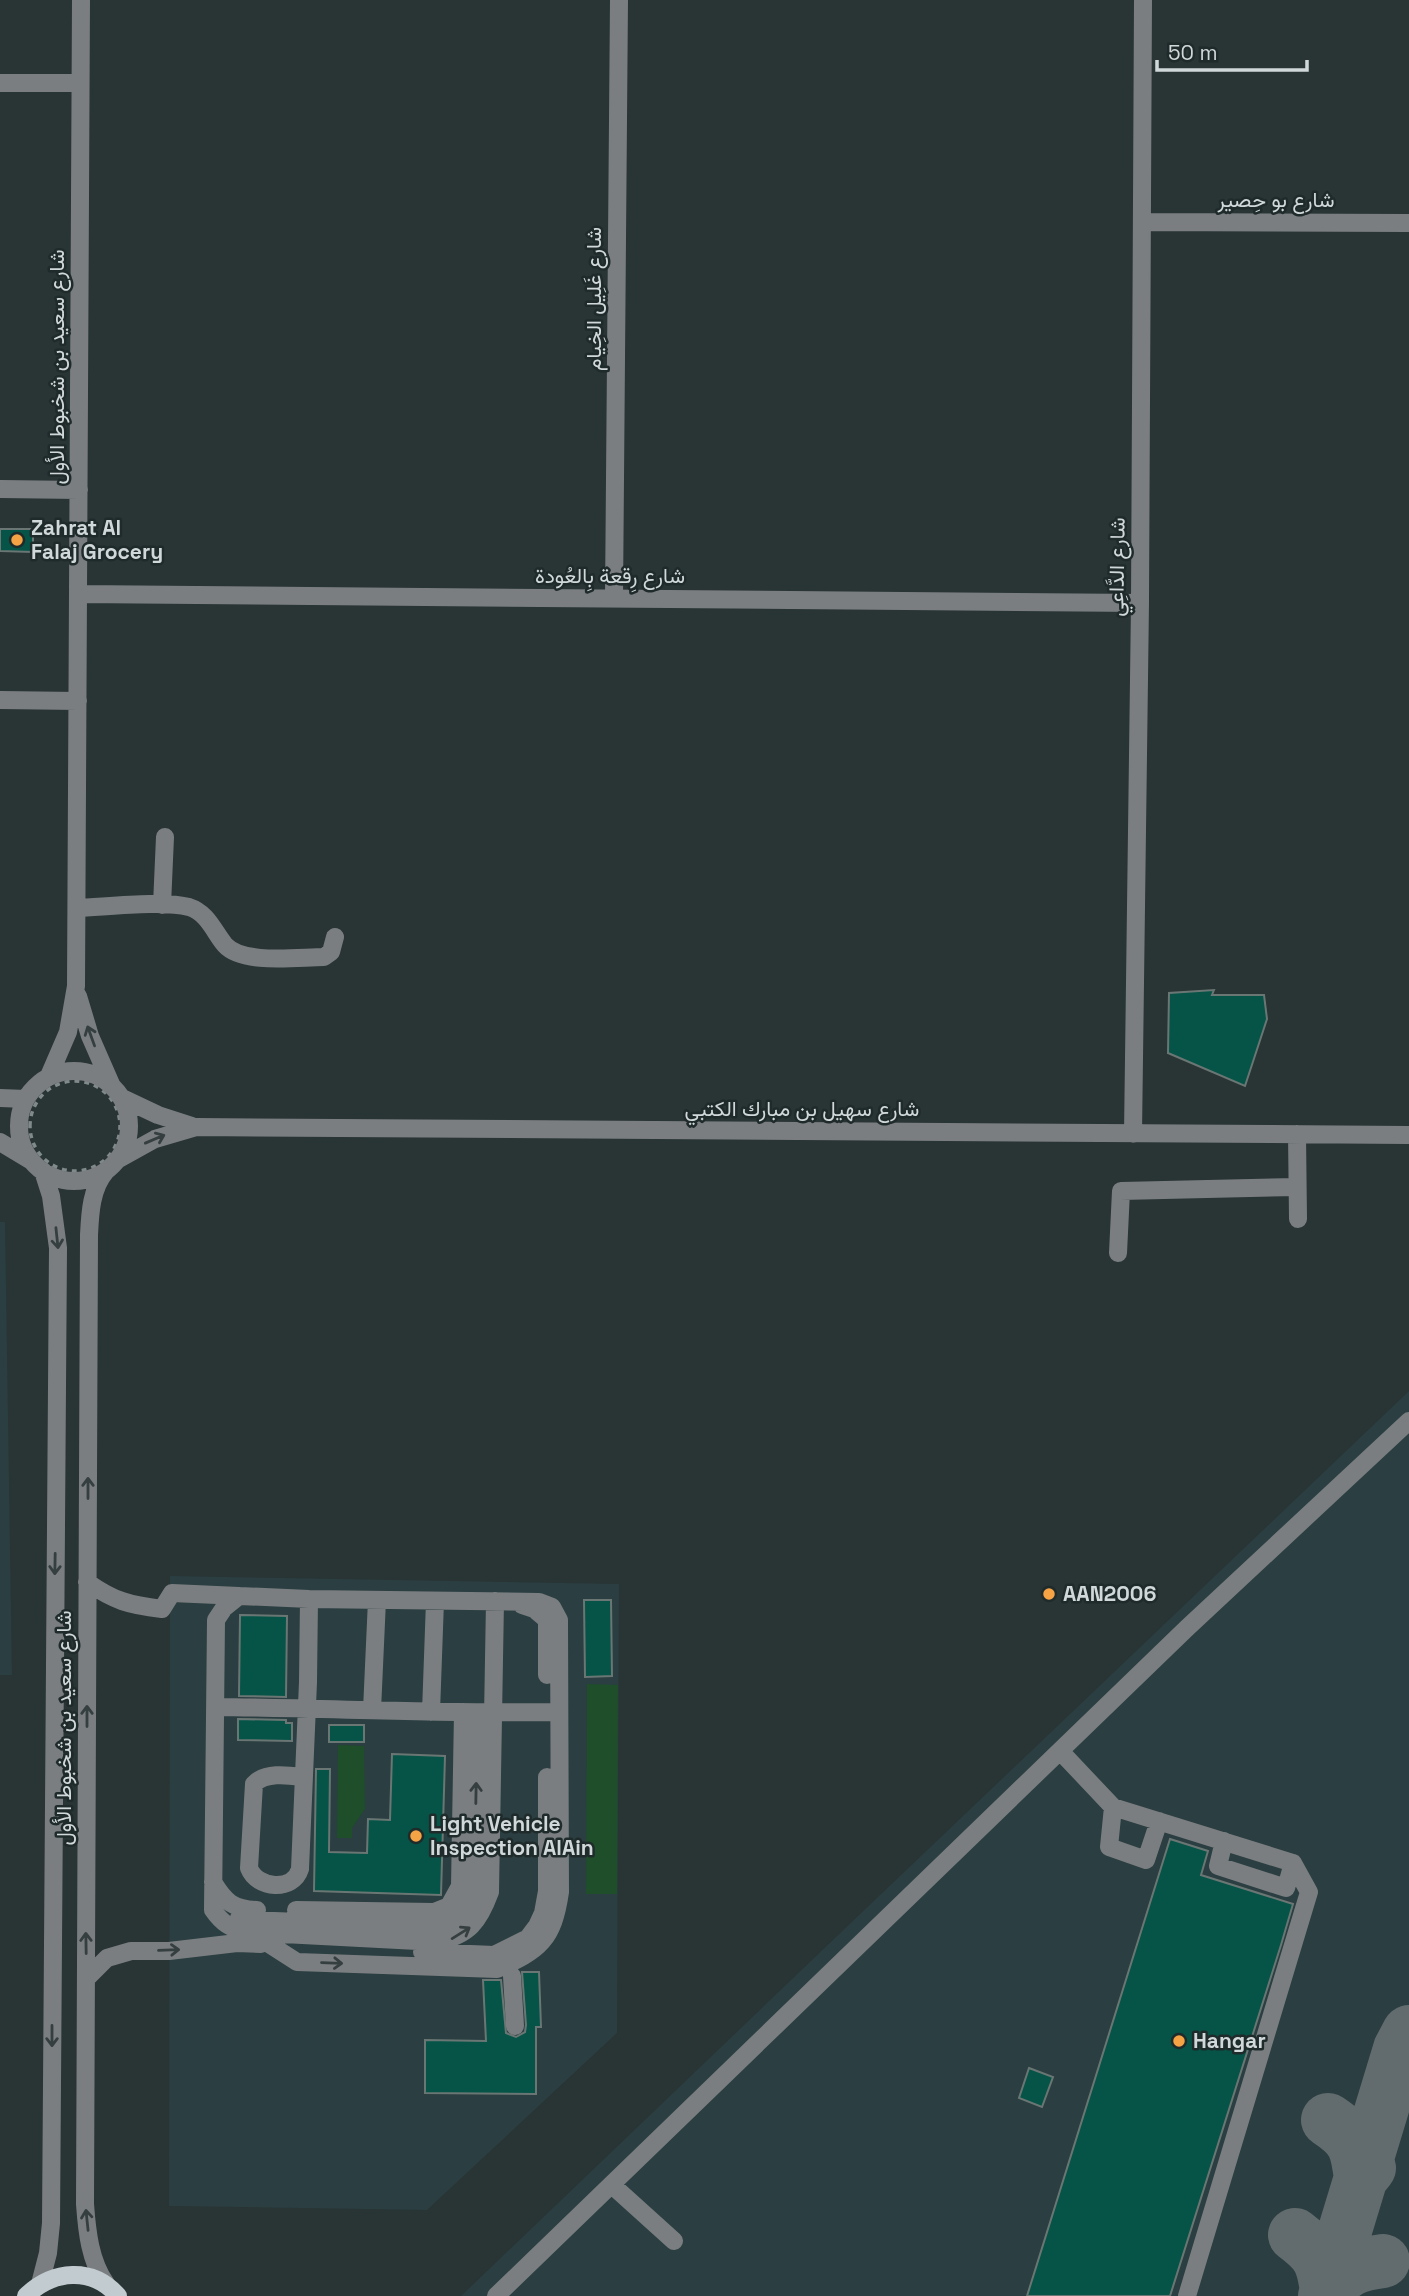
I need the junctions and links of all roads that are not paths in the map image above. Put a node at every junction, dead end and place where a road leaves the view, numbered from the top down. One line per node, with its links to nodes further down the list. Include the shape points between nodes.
1 (80, 0): 5 (street, شارع سعيد بن شخبوط الأول)
2 (619, 0): 11 (street, شارع غَلِيل الخِيام)
3 (1143, 0): 6 (street, شارع الدَّاعِي)
4 (0, 83): 5 (street)
5 (79, 83): 9 (street, شارع سعيد بن شخبوط الأول)
6 (1143, 222): 7 (street, شارع بو حِصير); 12 (street, شارع الدَّاعِي)
7 (1409, 223)
8 (0, 489): 9 (street)
9 (79, 490): 10 (street, شارع سعيد بن شخبوط الأول)
10 (79, 594): 11 (street, شارع رِقعة بِالعُودة); 14 (street, شارع سعيد بن شخبوط الأول)
11 (614, 598): 12 (street, شارع رِقعة بِالعُودة)
12 (1140, 603): 25 (street, شارع الدَّاعِي)
13 (0, 700): 14 (street)
14 (78, 701): 17 (street, شارع سعيد بن شخبوط الأول)
15 (165, 837): 16 (street)
16 (162, 905): 17 (street); 18 (street, via 190,908 208,919 232,950 250,957 324,957)
17 (77, 908): 19 (street, شارع سعيد بن شخبوط الأول)
18 (335, 937)
19 (76, 986): 20 (street, شارع سعيد بن شخبوط الأول, via 68,1032); 21 (street, شارع سعيد بن شخبوط الأول, one-way to 19, via 90,1036)
20 (49, 1076): 21 (street, شارع سهيل بن مبارك الكتبي, via 81,1071); 23 (street)
21 (117, 1091): 24 (street, شارع سهيل بن مبارك الكتبي, via 158,1115); 29 (street, شارع سعيد بن شخبوط الأول, via 130,1129 126,1145)
22 (0, 1098): 23 (street)
23 (26, 1099): 30 (street, شارع سعيد بن شخبوط الأول, via 19,1130 23,1146)
24 (195, 1127): 25 (street, شارع سهيل بن مبارك الكتبي); 29 (street, شارع سهيل بن مبارك الكتبي, one-way to 24, via 155,1139)
25 (1133, 1134): 26 (street, شارع سهيل بن مبارك الكتبي)
26 (1297, 1135): 27 (street, شارع سهيل بن مبارك الكتبي); 31 (street)
27 (1409, 1135)
28 (0, 1142): 30 (street)
29 (112, 1165): 30 (street, شارع سهيل بن مبارك الكتبي, via 91,1178 75,1181 58,1179); 35 (street, شارع سعيد بن شخبوط الأول, one-way to 29, via 89,1236 99,1179)
30 (37, 1166): 63 (street, شارع سعيد بن شخبوط الأول, one-way to 63, via 54,1214 58,1262 51,2223 48,2253)
31 (1297, 1187): 32 (street); 33 (street, via 1121,1191)
32 (1298, 1219)
33 (1118, 1254)
34 (1409, 1421): 48 (street)
35 (87, 1582): 36 (street, via 113,1599 135,1606 162,1609); 58 (street, شارع سعيد بن شخبوط الأول, one-way to 35)
36 (172, 1593): 37 (street); 55 (street, via 205,1610 204,1908 207,1923)
37 (239, 1596): 38 (street); 42 (street, via 216,1620)
38 (309, 1599): 39 (street); 43 (street)
39 (377, 1600): 40 (street); 44 (street)
40 (435, 1601): 41 (street); 45 (street)
41 (504, 1602): 46 (street, via 534,1609 547,1620); 47 (street)
42 (215, 1707): 43 (street); 54 (street)
43 (306, 1707): 44 (street); 49 (street)
44 (372, 1710): 45 (street)
45 (431, 1712): 47 (street)
46 (553, 1712): 47 (street); 56 (street, via 547,1891 543,1913 528,1938 494,1955); 57 (street, via 560,1892 556,1918 538,1947)
47 (478, 1713): 54 (street, one-way to 47, via 246,1909 443,1910 460,1886); 54 (street, one-way to 47, via 213,1910 220,1921 245,1932 437,1942 456,1938 471,1927 490,1892)
48 (1061, 1752): 50 (street); 60 (street)
49 (303, 1777): 49 (street, via 266,1777 254,1784 249,1868 263,1883 285,1885 298,1877)
50 (1113, 1807): 51 (street); 51 (street, via 1109,1847 1146,1860)
51 (1159, 1821): 52 (street)
52 (1224, 1841): 53 (street); 53 (street, via 1218,1866 1229,1870 1286,1888)
53 (1293, 1863): 65 (street, via 1309,1892)
54 (213, 1889)
55 (237, 1943): 56 (street); 58 (street, one-way to 55, via 116,1954)
56 (269, 1944): 57 (street, one-way to 57, via 297,1962)
57 (505, 1972): 59 (street)
58 (86, 1979): 62 (street, شارع سعيد بن شخبوط الأول, one-way to 58, via 98,2272 85,2204)
59 (515, 2026)
60 (612, 2185): 61 (street); 64 (street)
61 (674, 2241)
62 (112, 2290): 63 (main road, via 80,2274 52,2278)
63 (29, 2293)
64 (502, 2293)
65 (1187, 2296)

